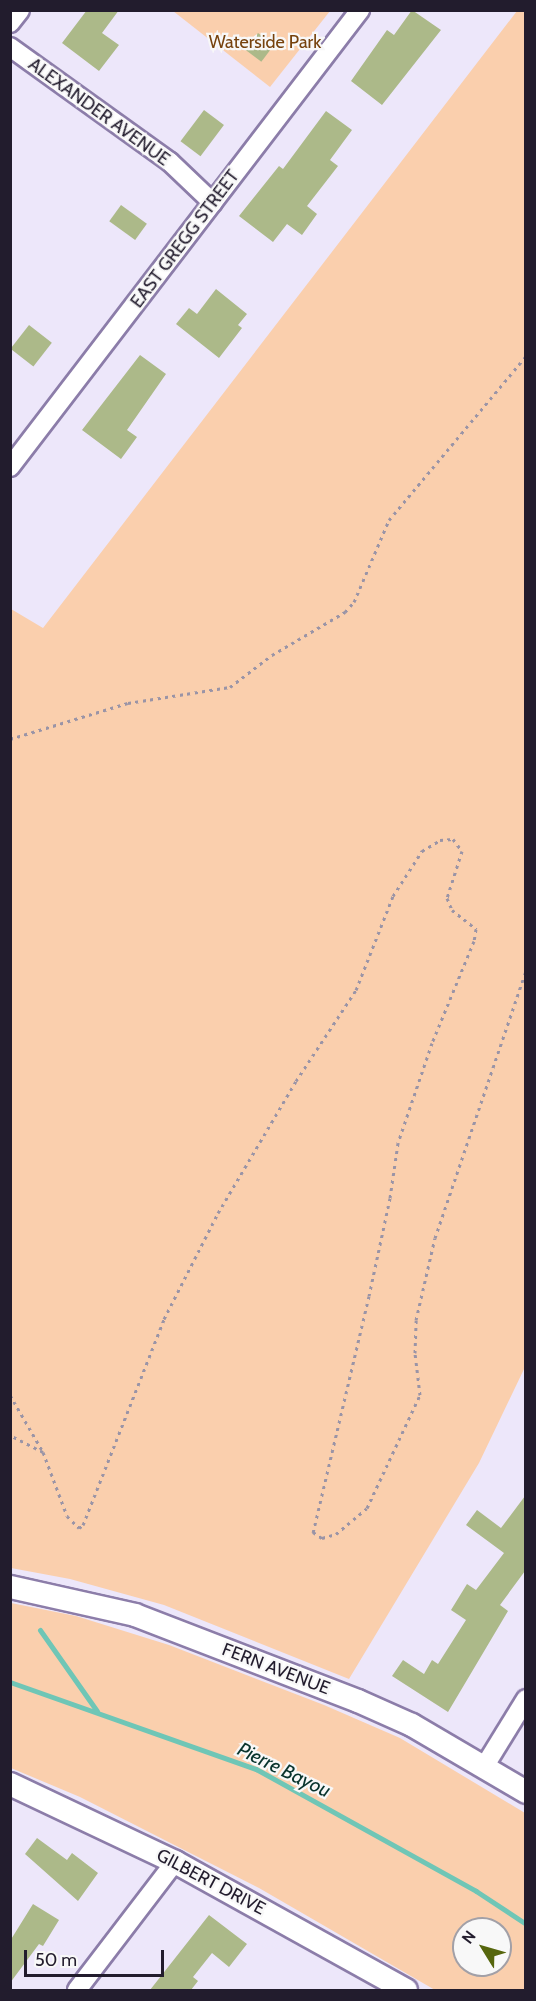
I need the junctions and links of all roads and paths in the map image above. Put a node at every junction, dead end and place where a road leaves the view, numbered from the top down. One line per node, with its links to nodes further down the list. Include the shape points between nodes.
1 (20, 10): 3 (street)
2 (360, 10): 5 (street, EAST GREGG STREET)
3 (10, 23)
4 (10, 47): 5 (street, ALEXANDER AVENUE, via 170,162)
5 (213, 203): 7 (street, EAST GREGG STREET)
6 (525, 356): 8 (path, via 389,520 354,602 345,612 272,655 230,687 128,703)
7 (10, 468)
8 (10, 740)
9 (525, 970): 12 (path, via 435,1238 416,1320 420,1395 367,1508 336,1534 322,1538 313,1532 369,1296 398,1143 432,1043 474,941 476,929 452,910 447,898 462,851 453,839 441,840 422,851 393,896 356,990 296,1081 218,1213 165,1319 79,1528 67,1516)
10 (10, 1395): 12 (path)
11 (10, 1435): 12 (path)
12 (43, 1452)
13 (10, 1587): 15 (street, FERN AVENUE, via 135,1615 358,1701 412,1725)
14 (525, 1699): 15 (street)
15 (484, 1767): 17 (street, FERN AVENUE)
16 (10, 1784): 18 (street, GILBERT DRIVE)
17 (525, 1792)
18 (175, 1862): 19 (street); 20 (street, GILBERT DRIVE)
19 (77, 1990)
20 (406, 1990)

